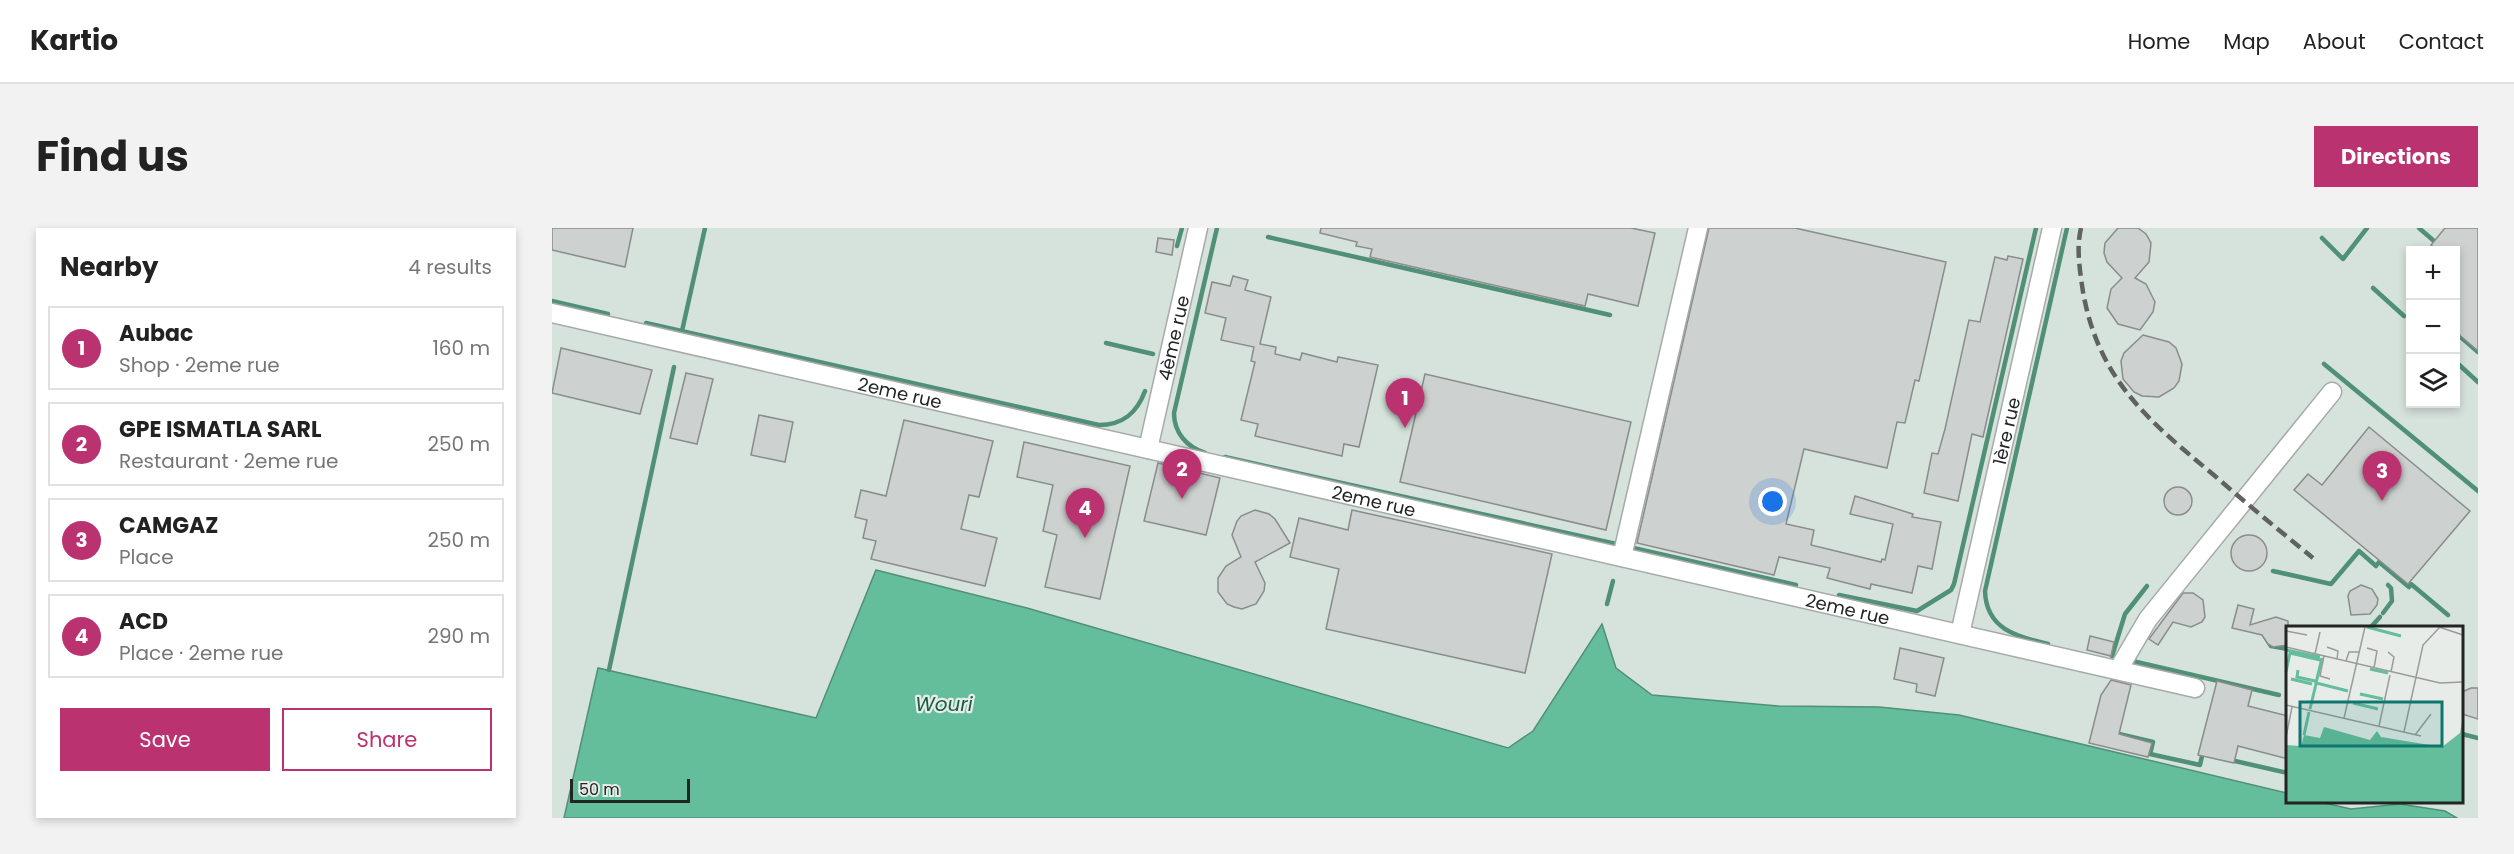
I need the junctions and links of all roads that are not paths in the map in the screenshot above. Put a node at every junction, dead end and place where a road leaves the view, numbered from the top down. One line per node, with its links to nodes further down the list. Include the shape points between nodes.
1 (1198, 228): 6 (street, 4ème rue)
2 (1698, 228): 7 (street)
3 (2052, 228): 8 (street, 1ère rue)
4 (552, 313): 6 (street, 2eme rue)
5 (2332, 392): 9 (street, via 2148,619)
6 (1148, 449): 7 (street, 2eme rue)
7 (1622, 557): 8 (street, 2eme rue)
8 (1960, 634): 9 (street, 2eme rue)
9 (2118, 670): 10 (street, 2eme rue)
10 (2195, 688)

